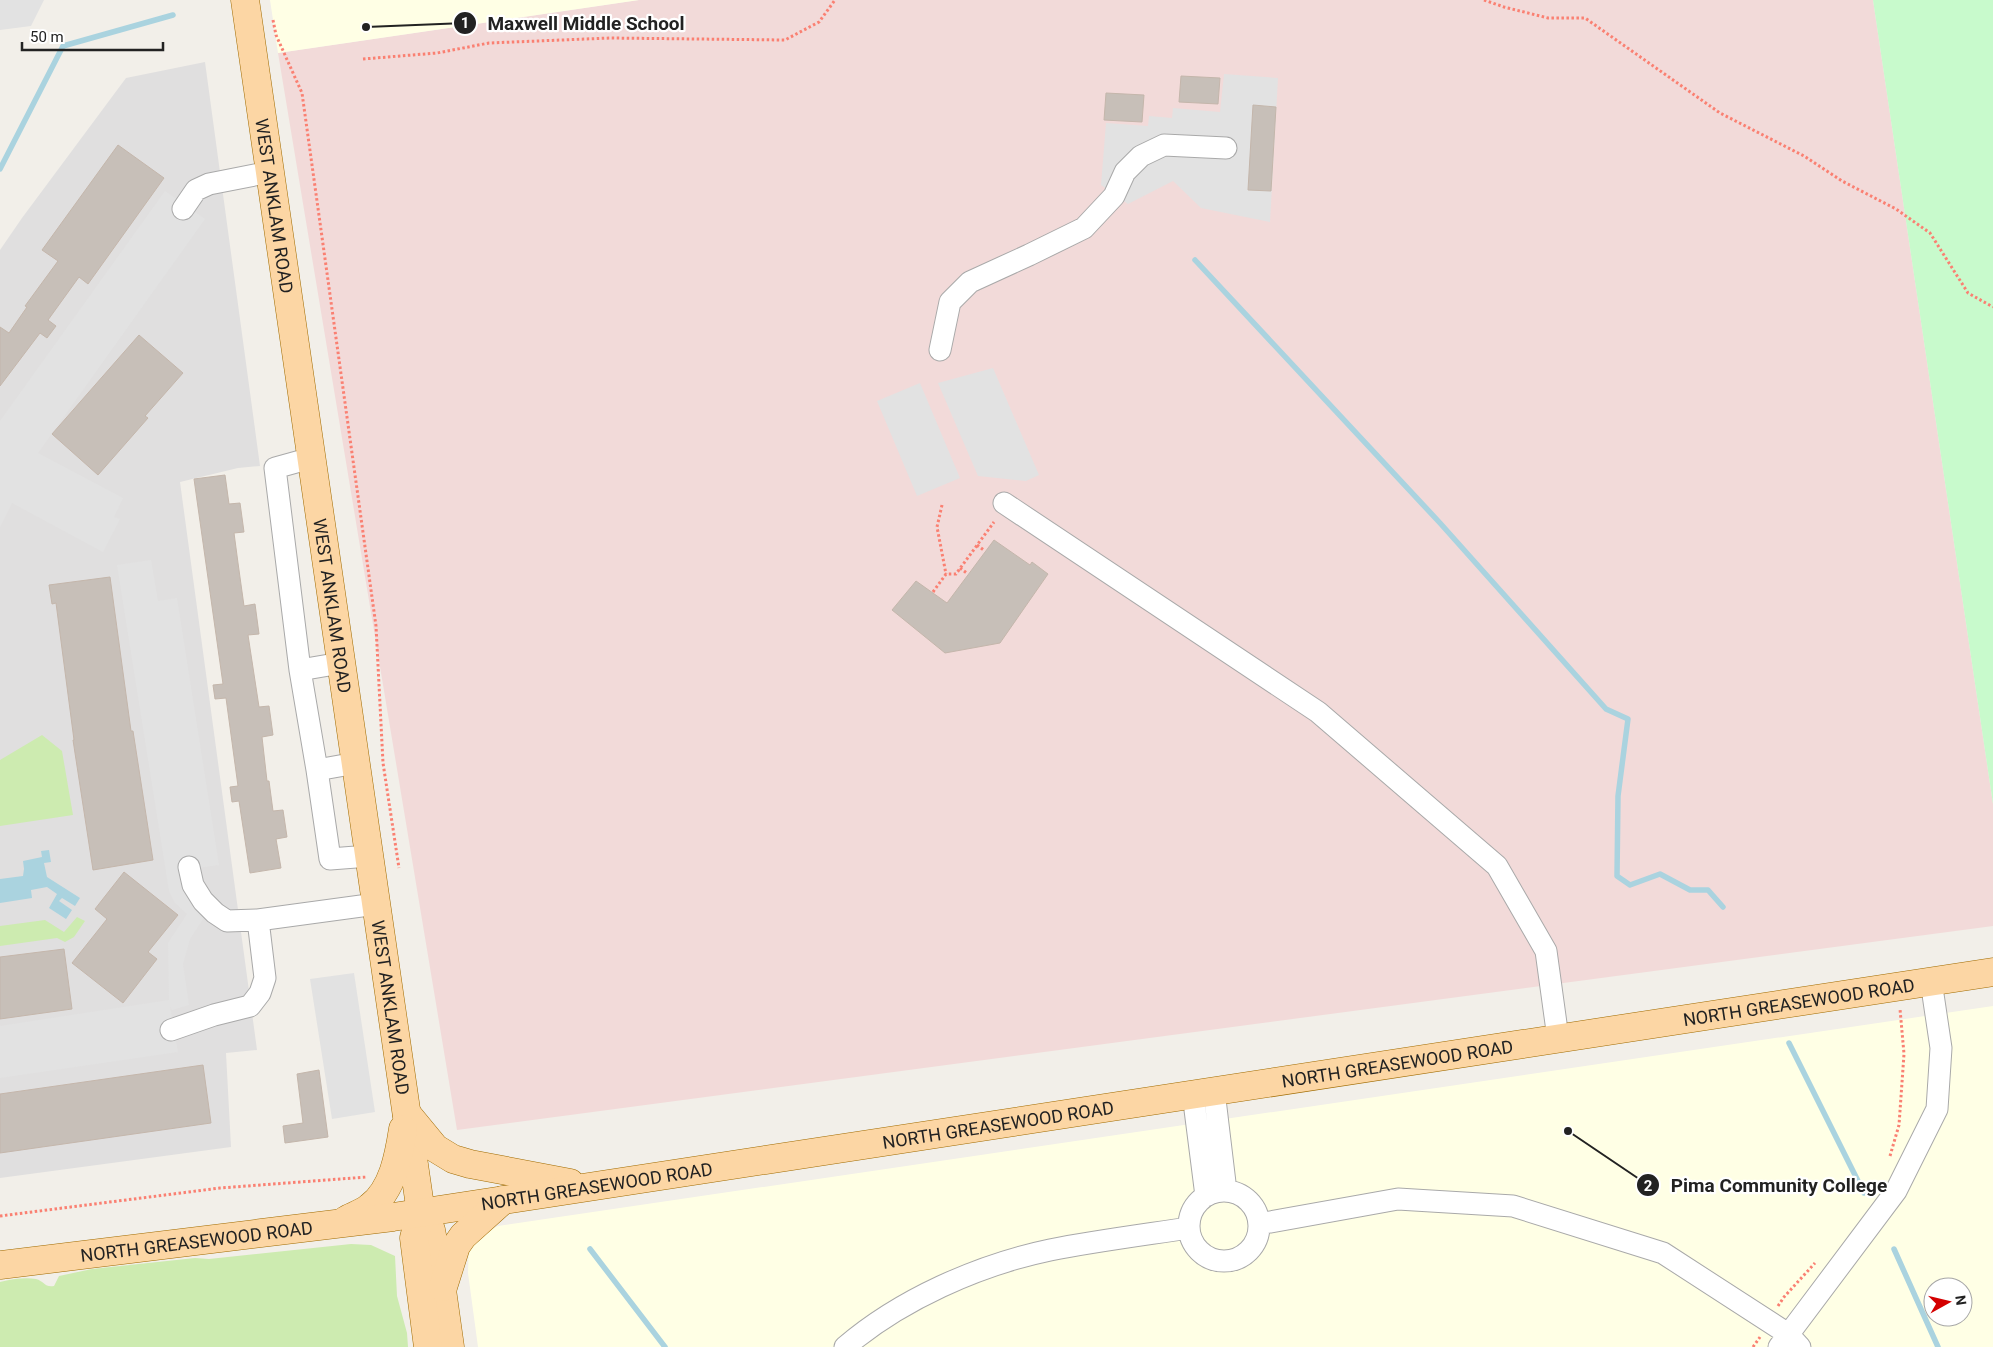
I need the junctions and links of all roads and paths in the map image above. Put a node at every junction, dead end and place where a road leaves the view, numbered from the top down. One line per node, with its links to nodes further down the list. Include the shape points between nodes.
1 (245, 0): 7 (main road, WEST ANKLAM ROAD)
2 (836, 0): 5 (path, via 819,22 786,40 610,38 489,43 437,53)
3 (1484, 0): 9 (path, via 1548,18 1585,18 1720,113 1804,156 1842,181 1896,209 1930,233 1968,293)
4 (273, 17): 27 (path, via 276,35 302,93 376,626 383,763)
5 (363, 59)
6 (1226, 148): 10 (lane, via 1164,145 1141,156 1125,172 1114,196 1084,228 970,282 950,302)
7 (270, 172): 8 (lane, via 209,184 196,190); 11 (main road, WEST ANKLAM ROAD)
8 (183, 208)
9 (1993, 307)
10 (940, 350)
11 (311, 458): 21 (main road, WEST ANKLAM ROAD); 22 (lane, via 274,468)
12 (1004, 503): 34 (lane, via 1318,712 1497,866 1546,951)
13 (942, 505): 18 (path, via 937,527)
14 (994, 522): 15 (path)
15 (977, 545): 16 (path); 17 (path)
16 (985, 551)
17 (960, 568): 18 (path, via 956,574); 19 (path)
18 (946, 574): 20 (path)
19 (968, 574)
20 (933, 592)
21 (341, 663): 22 (lane); 23 (main road, WEST ANKLAM ROAD)
22 (300, 670): 24 (lane)
23 (356, 763): 24 (lane); 25 (main road, WEST ANKLAM ROAD)
24 (317, 770): 25 (lane, via 330,859)
25 (369, 856): 28 (main road, WEST ANKLAM ROAD)
26 (190, 867): 29 (lane, via 193,885 215,913 228,921)
27 (399, 868)
28 (376, 904): 29 (lane); 36 (main road, WEST ANKLAM ROAD)
29 (258, 920): 33 (lane, via 265,978 260,993 250,1006)
30 (1993, 972): 31 (main road, NORTH GREASEWOOD ROAD)
31 (1931, 982): 32 (main road, NORTH GREASEWOOD ROAD); 52 (lane, via 1941,1048 1937,1109 1896,1191)
32 (1898, 987): 34 (main road, NORTH GREASEWOOD ROAD); 37 (path, via 1904,1054 1900,1125)
33 (171, 1030)
34 (1558, 1038): 35 (main road, NORTH GREASEWOOD ROAD)
35 (1203, 1093): 39 (main road, NORTH GREASEWOOD ROAD); 40 (lane); 41 (lane)
36 (406, 1113): 39 (main road, via 434,1148 453,1159); 43 (main road, WEST ANKLAM ROAD); 45 (main road, via 399,1156 386,1189 370,1207)
37 (1889, 1158)
38 (375, 1176): 44 (path, via 220,1188)
39 (590, 1186): 42 (main road, NORTH GREASEWOOD ROAD)
40 (1226, 1191): 41 (lane); 46 (lane, via 1236,1193 1252,1205)
41 (1206, 1196): 47 (lane, via 1193,1210)
42 (503, 1200): 43 (main road, NORTH GREASEWOOD ROAD); 50 (main road, via 456,1246)
43 (420, 1212): 45 (main road, NORTH GREASEWOOD ROAD); 50 (main road, WEST ANKLAM ROAD, via 430,1230); 53 (main road, WEST ANKLAM ROAD, via 414,1238)
44 (0, 1216)
45 (340, 1223): 49 (main road, NORTH GREASEWOOD ROAD)
46 (1259, 1224): 47 (lane, via 1258,1235 1250,1249 1237,1259 1226,1261 1205,1256 1191,1238); 51 (lane, via 1398,1199 1513,1206 1663,1253)
47 (1189, 1228): 55 (lane, via 1049,1250 1001,1263 904,1305)
48 (1817, 1261): 51 (path, via 1784,1297)
49 (0, 1265)
50 (442, 1290): 54 (main road, WEST ANKLAM ROAD)
51 (1769, 1322): 52 (lane); 56 (path)
52 (1789, 1343)
53 (428, 1347)
54 (450, 1347)
55 (845, 1347)
56 (1753, 1347)

